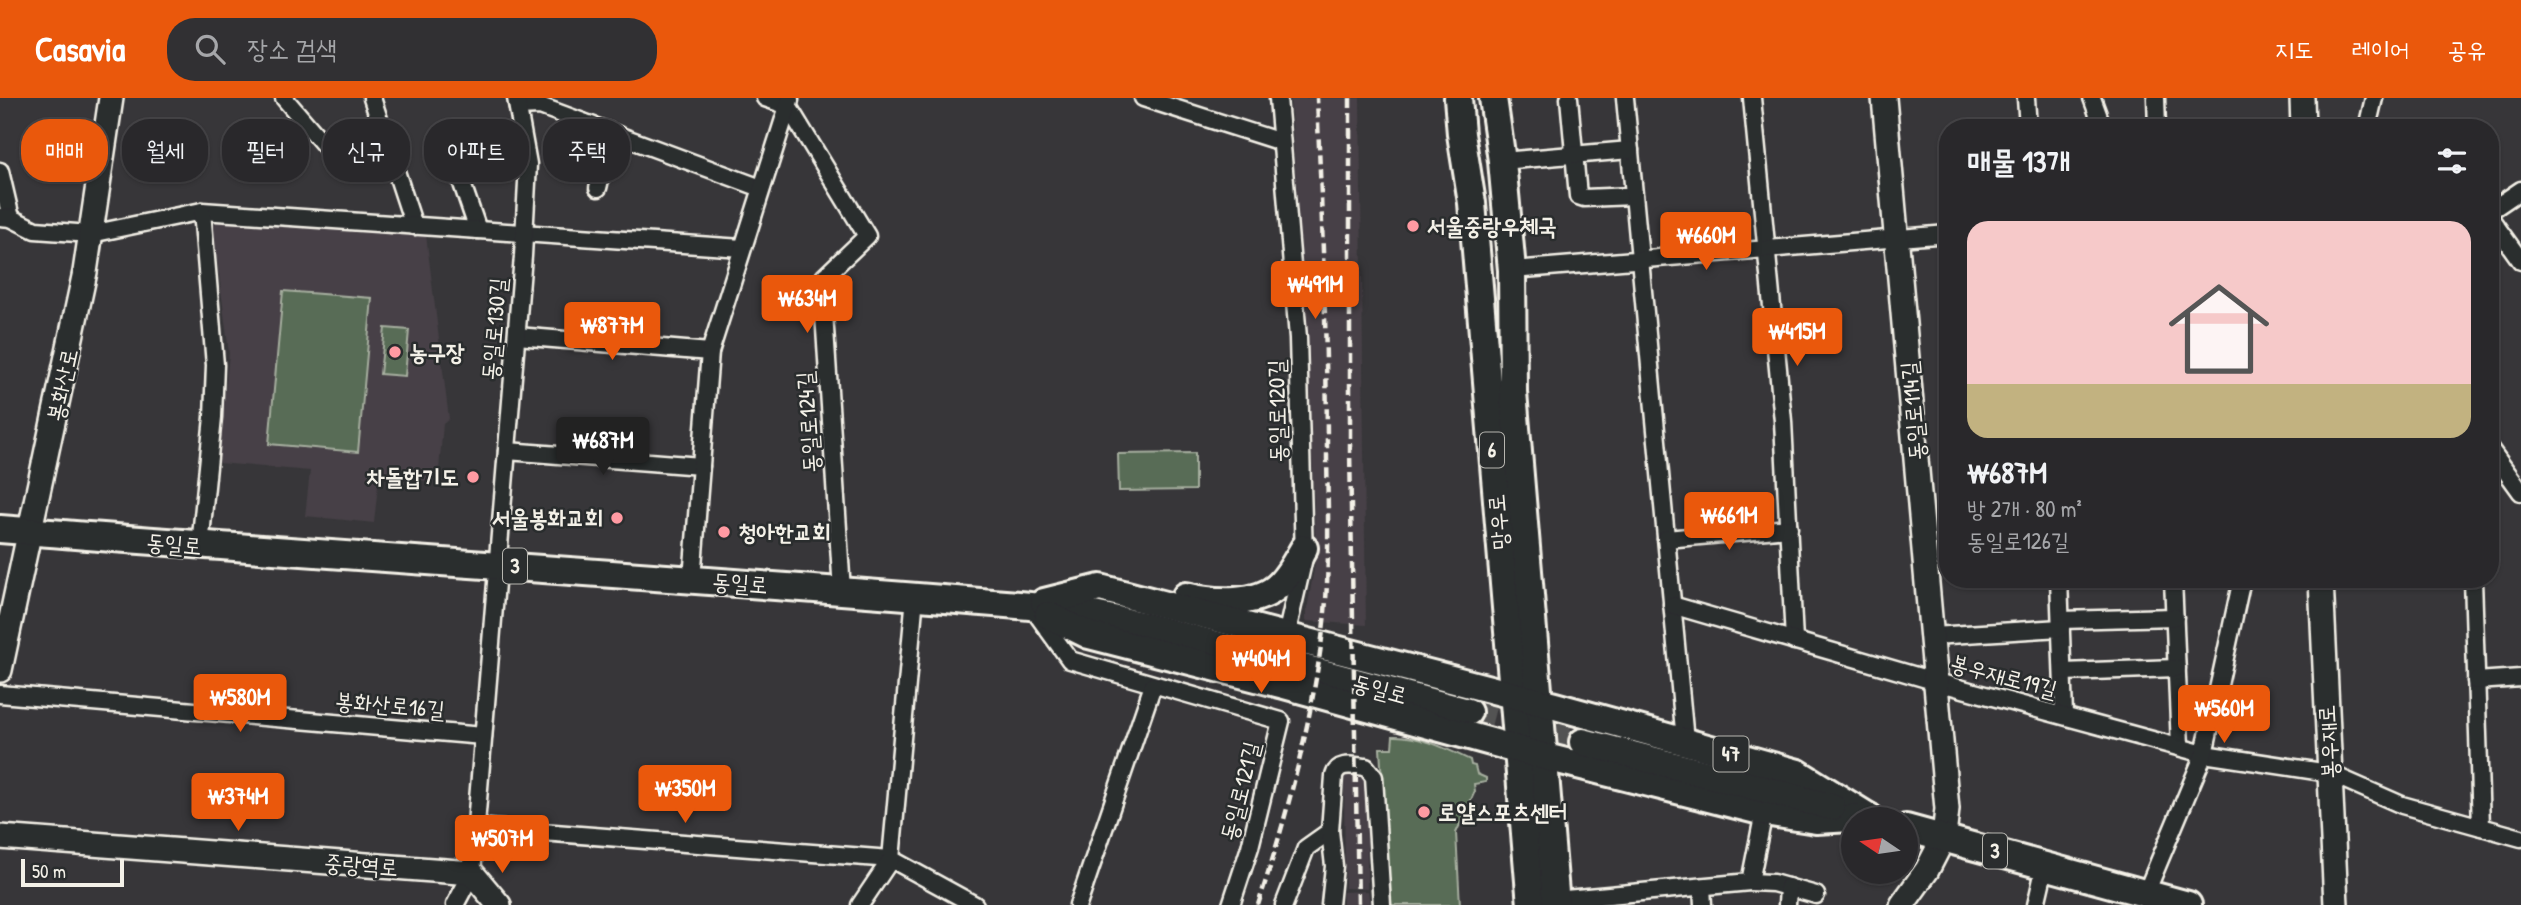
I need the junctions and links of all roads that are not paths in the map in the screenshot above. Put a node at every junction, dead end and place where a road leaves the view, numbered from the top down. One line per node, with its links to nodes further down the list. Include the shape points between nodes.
1 (111, 98): 46 (street, 봉화산로)
2 (284, 98): 28 (street)
3 (372, 98): 42 (street)
4 (765, 98): 18 (street)
5 (1143, 98): 27 (street)
6 (1278, 98): 27 (street, 동일로120길)
7 (1458, 98): 91 (main road, 망우로 / 6)
8 (1493, 98): 31 (main road, 망우로 / 6)
9 (1569, 98): 30 (street)
10 (1625, 98): 29 (street)
11 (1752, 98): 50 (street)
12 (1884, 98): 48 (street, 동일로114길)
13 (2026, 98): 21 (street)
14 (2092, 98): 22 (street)
15 (2156, 98): 23 (street)
16 (2302, 98): 24 (street)
17 (2374, 98): 25 (street)
18 (789, 102): 36 (street); 74 (street, 동일로124길, via 867,236 822,282)
19 (517, 103): 20 (street); 45 (street, 동일로130길, via 528,164)
20 (574, 119)
21 (2027, 119)
22 (2100, 119)
23 (2157, 119)
24 (2303, 119)
25 (2369, 119)
26 (630, 140): 36 (street)
27 (1281, 142): 65 (street, 동일로120길, via 1298,338)
28 (323, 143)
29 (1630, 150): 30 (street); 38 (street)
30 (1573, 154): 31 (street); 38 (street, via 1580,197)
31 (1502, 161): 53 (main road, 망우로 / 6)
32 (0, 171): 41 (street)
33 (461, 182): 43 (street)
34 (599, 182): 35 (street)
35 (598, 188)
36 (761, 188): 49 (street)
37 (2521, 190): 39 (street)
38 (1634, 196): 51 (street)
39 (2499, 205)
40 (202, 211): 42 (street); 46 (street); 64 (street, via 215,365)
41 (5, 218): 46 (street, via 34,230)
42 (414, 226): 43 (street)
43 (478, 230): 45 (street)
44 (2499, 230): 52 (street)
45 (525, 233): 49 (street); 54 (street, 동일로130길)
46 (91, 234): 62 (street, 봉화산로)
47 (1939, 235): 48 (street)
48 (1897, 237): 50 (street); 80 (street, 동일로114길)
49 (742, 248): 55 (street)
50 (1767, 248): 51 (street); 60 (street)
51 (1640, 260): 53 (street); 63 (street)
52 (2521, 261)
53 (1511, 270): 91 (main road, 망우로 / 6)
54 (517, 336): 55 (street); 56 (street, 동일로130길)
55 (710, 352): 58 (street)
56 (507, 451): 58 (street); 66 (street, 동일로130길)
57 (2499, 461): 59 (street)
58 (701, 466): 67 (street)
59 (2521, 492)
60 (1789, 528): 63 (street); 82 (street)
61 (0, 529): 62 (main road, 동일로 / 3)
62 (30, 531): 64 (main road, 동일로 / 3); 84 (street, 봉화산로)
63 (1666, 539): 76 (street)
64 (200, 546): 66 (main road, 동일로 / 3)
65 (1304, 548): 73 (main road, via 1279,585 1259,597 1199,599 1140,586); 81 (street, 동일로120길, via 1289,623)
66 (497, 565): 67 (main road, 동일로 / 3); 95 (street, 동일로130길)
67 (692, 579): 74 (main road, 동일로 / 3)
68 (2059, 588): 79 (street)
69 (2173, 588): 78 (street)
70 (2240, 588): 100 (street)
71 (2321, 588): 101 (street, 봉우재로)
72 (2473, 588): 87 (street)
73 (1100, 589): 77 (main road); 81 (main road)
74 (842, 591): 75 (main road, 동일로 / 3)
75 (915, 596): 77 (main road, 동일로 / 3); 113 (street)
76 (1672, 605): 82 (street, 봉우재로19길); 96 (street)
77 (1030, 606): 89 (street, 동일로121길, via 1070,660); 92 (main road, via 1088,635)
78 (2175, 617): 79 (street); 83 (street)
79 (2061, 624): 80 (street); 85 (street)
80 (1933, 636): 88 (street, 동일로114길)
81 (1291, 637): 92 (main road)
82 (1794, 641): 88 (street, 봉우재로19길)
83 (2176, 668): 85 (street); 97 (street)
84 (0, 670)
85 (2063, 672): 94 (street)
86 (2521, 678): 87 (street)
87 (2476, 681): 107 (street)
88 (1937, 682): 94 (street, 봉우재로19길); 110 (street, 동일로114길, via 1947,809)
89 (1153, 685): 126 (street); 127 (street, 동일로121길, via 1281,721 1250,847)
90 (0, 694): 95 (street, 봉화산로16길)
91 (1526, 699): 92 (main road); 93 (main road, 47); 98 (main road)
92 (1467, 710): 98 (main road)
93 (1583, 715): 96 (main road, 47); 99 (main road, via 1573,725 1568,742 1571,757)
94 (2064, 715): 97 (street, 봉우재로19길)
95 (483, 736): 106 (street, 동일로130길)
96 (1685, 741): 102 (main road, 47, via 1798,773)
97 (2180, 747): 100 (street, 봉우재로19길)
98 (1531, 753): 99 (main road); 121 (main road)
99 (1579, 753): 103 (main road); 104 (main road)
100 (2203, 754): 101 (street, 봉우재로19길); 120 (street)
101 (2329, 773): 107 (street, 봉우재로19길, via 2402,805); 136 (street, 봉우재로)
102 (1854, 807)
103 (1841, 811)
104 (1764, 812): 105 (main road); 116 (street)
105 (1841, 819)
106 (476, 827): 113 (street); 115 (street, 동일로130길)
107 (2481, 827): 112 (street, 봉우재로19길)
108 (1330, 831): 128 (street, via 1306,848); 129 (street, via 1334,866); 130 (street, via 1335,772 1342,765 1366,767 1374,777)
109 (1918, 831): 110 (main road, 3)
110 (1944, 836): 114 (main road, 3); 133 (street)
111 (0, 837): 115 (street, 중랑역로)
112 (2521, 838)
113 (891, 859): 124 (street); 125 (street)
114 (2045, 866): 120 (main road, 3); 134 (street)
115 (472, 873): 122 (street); 123 (street)
116 (1750, 882): 117 (street); 118 (street)
117 (1702, 887): 121 (street); 131 (street)
118 (1788, 887): 119 (street); 132 (street)
119 (1816, 895)
120 (2146, 899): 135 (main road, 3)
121 (1548, 903)
122 (456, 905)
123 (499, 905)
124 (860, 905)
125 (975, 905)
126 (1078, 905)
127 (1230, 905)
128 (1284, 905)
129 (1329, 905)
130 (1382, 905)
131 (1703, 905)
132 (1787, 905)
133 (1902, 905)
134 (2036, 905)
135 (2188, 905)
136 (2336, 905)

